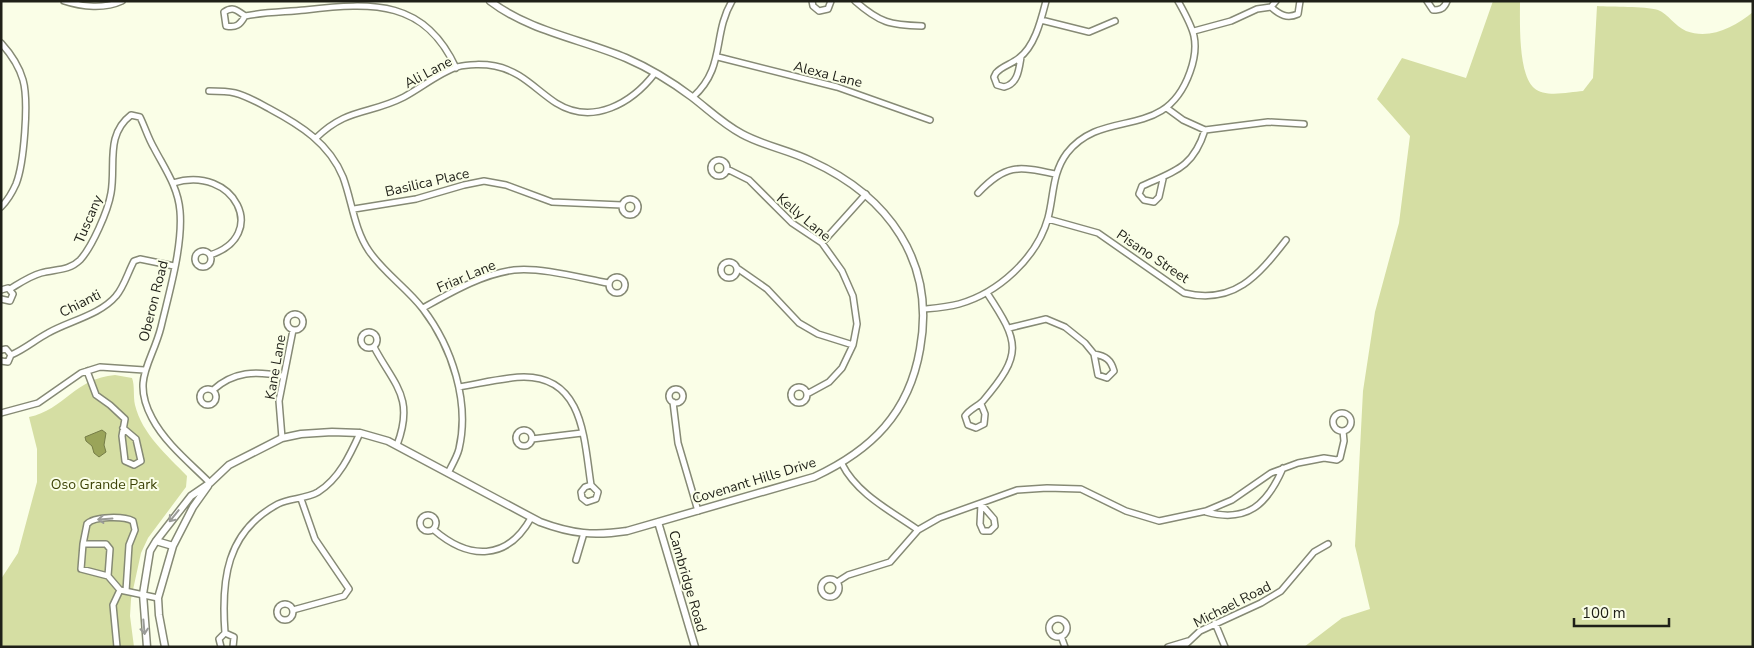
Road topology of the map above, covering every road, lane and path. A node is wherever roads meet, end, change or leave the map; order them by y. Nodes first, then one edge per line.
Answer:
1 (64, 1) edge
2 (122, 1) edge
3 (490, 1) edge
4 (732, 1) edge
5 (812, 1) edge
6 (831, 1) edge
7 (855, 1) edge
8 (1046, 1) edge
9 (1178, 1) edge
10 (1276, 1) edge
11 (1300, 1) edge
12 (1427, 1) edge
13 (1447, 1) edge
14 (70, 2) edge
15 (1271, 7) junction
16 (245, 16) dead end
17 (1041, 20) junction
18 (1115, 21) dead end
19 (922, 26) dead end
20 (1194, 31) junction
21 (1, 43) edge
22 (718, 57) junction
23 (1021, 57) junction
24 (456, 68) junction
25 (655, 73) junction
26 (209, 91) dead end
27 (693, 97) junction
28 (1168, 109) junction
29 (131, 115) joint
30 (930, 120) dead end
31 (1304, 124) dead end
32 (1205, 130) junction
33 (316, 138) junction
34 (727, 169) dead end
35 (1055, 174) junction
36 (1163, 179) junction
37 (173, 183) junction
38 (978, 193) dead end
39 (866, 194) junction
40 (622, 205) dead end
41 (1, 207) edge
42 (354, 209) junction
43 (1048, 219) junction
44 (1286, 240) dead end
45 (822, 243) junction
46 (210, 255) dead end
47 (174, 266) junction
48 (737, 268) dead end
49 (608, 283) dead end
50 (10, 289) junction
51 (1, 290) edge
52 (987, 293) junction
53 (1, 299) edge
54 (423, 308) junction
55 (925, 310) junction
56 (1009, 328) junction
57 (293, 330) dead end
58 (853, 345) junction
59 (374, 347) dead end
60 (1, 350) edge
61 (1094, 354) junction
62 (11, 355) junction
63 (1, 361) edge
64 (144, 370) junction
65 (87, 371) junction
66 (282, 376) junction
67 (459, 387) junction
68 (213, 390) dead end
69 (807, 394) dead end
70 (674, 402) dead end
71 (981, 404) junction
72 (1, 413) edge
73 (123, 428) junction
74 (1343, 431) dead end
75 (360, 433) junction
76 (582, 433) junction
77 (282, 438) junction
78 (532, 439) dead end
79 (397, 444) junction
80 (842, 464) junction
81 (1283, 468) junction
82 (448, 472) junction
83 (210, 483) junction
84 (591, 485) dead end
85 (301, 499) junction
86 (981, 504) junction
87 (698, 511) junction
88 (1206, 512) junction
89 (532, 518) junction
90 (658, 522) junction
91 (434, 530) dead end
92 (918, 530) junction
93 (584, 533) junction
94 (156, 541) junction
95 (83, 544) junction
96 (1328, 544) dead end
97 (173, 546) junction
98 (576, 560) dead end
99 (108, 576) junction
100 (837, 582) dead end
101 (120, 590) junction
102 (126, 591) junction
103 (143, 594) junction
104 (158, 598) junction
105 (293, 610) dead end
106 (1215, 623) junction
107 (225, 633) junction
108 (1061, 636) dead end
109 (1188, 641) junction
110 (116, 647) edge
111 (146, 647) edge
112 (165, 647) edge
113 (221, 647) edge
114 (233, 647) edge
115 (695, 647) edge
116 (1065, 647) edge
117 (1168, 647) edge
118 (1183, 647) edge
119 (1225, 647) edge

1 - 14 street
2 - 14 street
3 - 25 street, Covenant Hills Drive
4 - 22 street
5 - 6 street
7 - 19 street
8 - 17 street
9 - 20 street
10 - 15 street
11 - 15 street
12 - 13 street
15 - 20 street
16 - 24 street
17 - 18 street
17 - 23 street
20 - 28 street
21 - 41 street
22 - 27 street
22 - 30 street, Alexa Lane
23 - 23 street
24 - 25 street, Ali Lane
24 - 33 street, Ali Lane
25 - 27 street, Covenant Hills Drive
26 - 33 street
27 - 39 street, Covenant Hills Drive
28 - 32 street
28 - 35 street
29 - 37 street, Oberon Road
29 - 50 street, Tuscany
31 - 32 street
32 - 36 street
33 - 42 street
34 - 45 street, Kelly Lane
35 - 38 street
35 - 43 street
36 - 36 street
37 - 46 street
37 - 47 street, Oberon Road
39 - 45 street
39 - 55 street, Covenant Hills Drive
40 - 42 street, Basilica Place
42 - 54 street
43 - 44 street, Pisano Street
43 - 52 street
45 - 58 street, Kelly Lane
47 - 62 street, Chianti
47 - 64 street, Oberon Road
48 - 58 street
49 - 54 street, Friar Lane
50 - 51 street, Tuscany
50 - 53 street, Tuscany
52 - 55 street
52 - 56 street
54 - 67 street
55 - 80 street, Covenant Hills Drive
56 - 61 street
56 - 71 street
57 - 66 street, Kane Lane
58 - 69 street, Kelly Lane
59 - 79 street
60 - 62 street
61 - 61 street
62 - 63 street, Chianti
64 - 65 street
64 - 83 street, Oberon Road
65 - 72 street
65 - 73 street
66 - 68 street
66 - 77 street, Kane Lane
67 - 76 street
67 - 82 street
70 - 87 street
71 - 71 street
73 - 73 street
74 - 81 street
75 - 77 street, Covenant Hills Drive
75 - 79 street, Covenant Hills Drive
75 - 85 street
76 - 78 street
76 - 84 street
77 - 83 street, Covenant Hills Drive
79 - 82 street, Covenant Hills Drive
80 - 87 street, Covenant Hills Drive
80 - 92 street
81 - 88 street
81 - 88 street
82 - 89 street, Covenant Hills Drive
83 -> 94 street, Covenant Hills Drive
83 - 97 street, Covenant Hills Drive
85 - 105 street
85 - 107 street
86 - 86 street
86 - 88 street
86 - 92 street
87 - 90 street, Covenant Hills Drive
89 - 91 street
89 - 93 street, Covenant Hills Drive
90 - 93 street, Covenant Hills Drive
90 - 115 street, Cambridge Road
92 - 100 street
93 - 98 street
94 - 97 street
94 - 103 street, Covenant Hills Drive
95 - 99 street
95 - 99 street
102 -> 95 street
96 - 106 street, Michael Road
97 - 104 street, Covenant Hills Drive
99 - 101 street
101 - 102 street
101 - 110 street
102 - 103 street
103 - 104 street
103 -> 111 street, Covenant Hills Drive
104 - 112 street, Covenant Hills Drive
106 - 109 street, Michael Road
106 - 119 street
107 - 113 street
107 - 114 street
108 - 116 street
109 - 117 street, Michael Road
109 - 118 street, Michael Road

